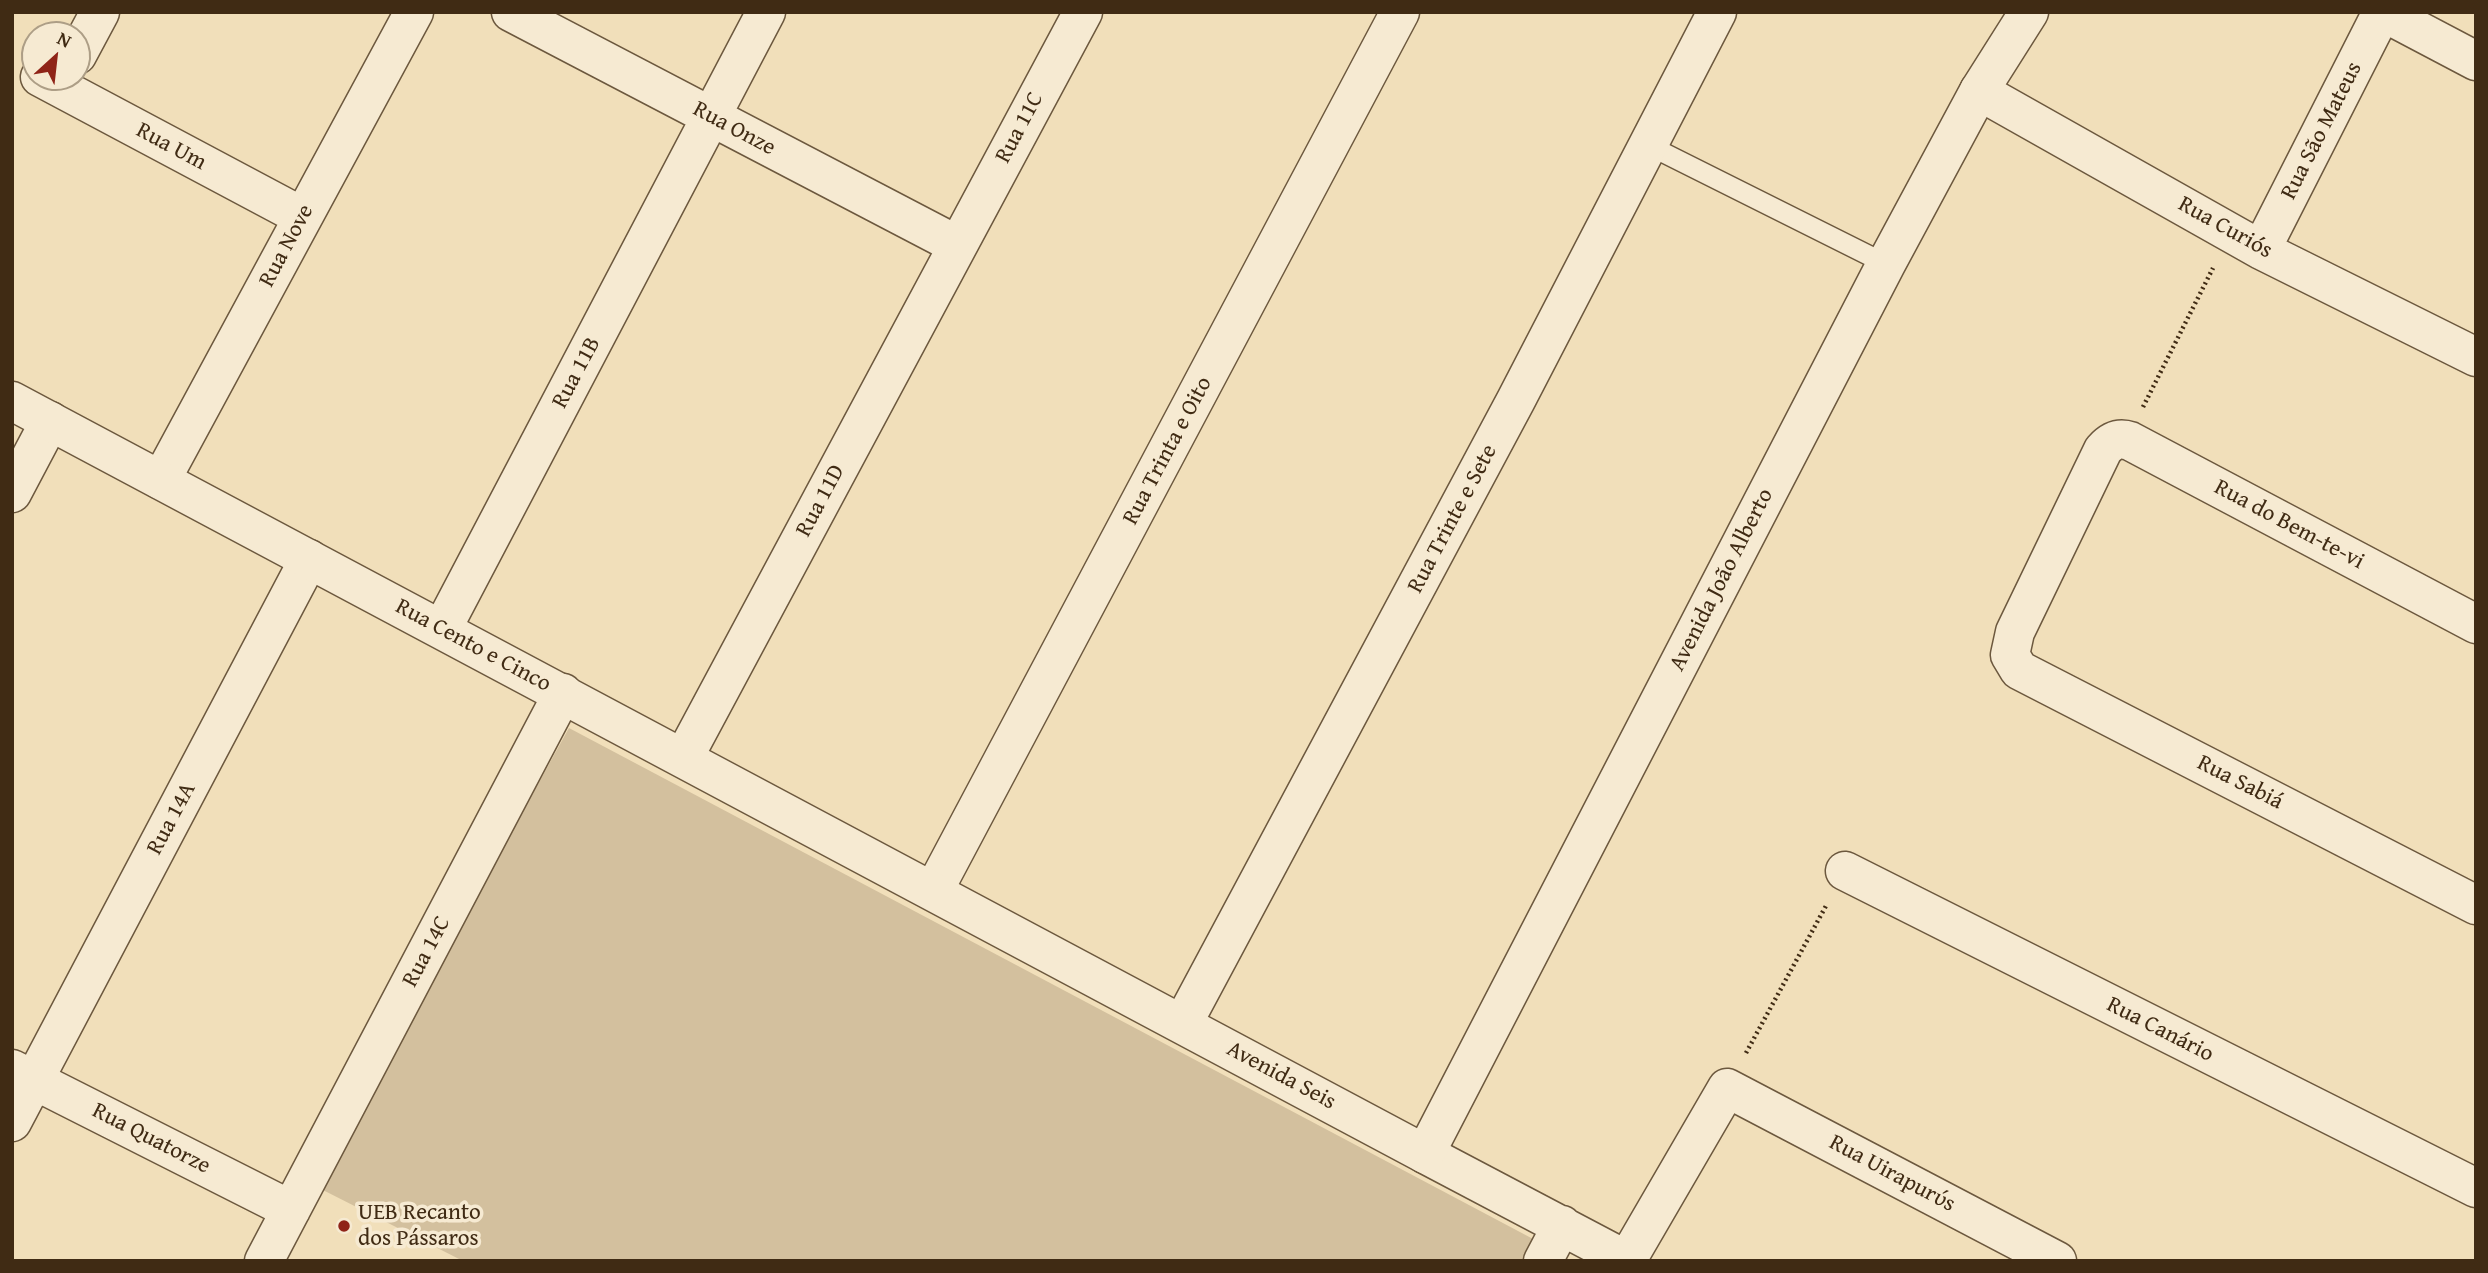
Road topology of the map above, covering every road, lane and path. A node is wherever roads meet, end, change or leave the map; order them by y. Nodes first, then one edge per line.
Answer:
1 (414, 12) edge
2 (511, 12) edge
3 (766, 12) edge
4 (1083, 12) edge
5 (1400, 12) edge
6 (2029, 12) edge
7 (2383, 12) edge
8 (1706, 16) edge
9 (2476, 61) edge
10 (84, 91) edge
11 (1979, 91) junction
12 (711, 117) junction
13 (1648, 145) junction
14 (303, 217) junction
15 (2246, 241) junction
16 (957, 245) junction
17 (1886, 264) junction
18 (2476, 357) edge
19 (12, 401) edge
20 (50, 421) junction
21 (2114, 445) junction
22 (161, 480) junction
23 (12, 493) edge
24 (309, 559) junction
25 (2476, 624) edge
26 (442, 629) junction
27 (563, 693) junction
28 (684, 757) junction
29 (1845, 871) joint
30 (934, 890) junction
31 (2476, 905) edge
32 (1183, 1023) junction
33 (23, 1074) edge
34 (1727, 1088) junction
35 (12, 1122) edge
36 (1425, 1154) junction
37 (2476, 1188) edge
38 (291, 1210) junction
39 (1562, 1225) junction
40 (1628, 1260) edge
41 (264, 1261) edge
42 (1543, 1261) edge
43 (2057, 1261) edge

1 - 14 street, Rua Nove
2 - 12 street, Rua Onze
3 - 12 street, Rua 11B
4 - 16 street, Rua 11C
5 - 30 street, Rua Trinta e Oito
6 - 11 street, Avenida João Alberto
7 - 9 street
7 - 15 street, Rua São Mateus
8 - 13 street, Rua Trinte e Sete
10 - 14 street, Rua Um
11 - 15 street, Rua Curiós
11 - 17 street, Avenida João Alberto
12 - 16 street, Rua Onze
12 - 26 street, Rua 11B
13 - 17 lane
13 - 32 street, Rua Trinte e Sete
14 - 22 street, Rua Nove
15 - 18 street, Rua Curiós
15 - 21 path
16 - 28 street, Rua 11D
17 - 36 street, Avenida João Alberto
19 - 20 street, Rua Cento e Cinco
20 - 22 street, Rua Cento e Cinco
20 - 23 street
21 - 25 street, Rua do Bem-te-vi
21 - 31 street, Rua Sabiá
22 - 24 street, Rua Cento e Cinco
24 - 26 street, Rua Cento e Cinco
24 - 33 street, Rua 14A
26 - 27 street, Rua Cento e Cinco
27 - 28 street, Rua Cento e Cinco
27 - 38 street, Rua 14C
28 - 30 street, Rua Cento e Cinco
29 - 34 path
29 - 37 street, Rua Canário
30 - 32 street, Avenida Seis
32 - 36 street, Avenida Seis
33 - 35 street, Rua 14A
33 - 38 street, Rua Quatorze
34 - 40 street
34 - 43 street, Rua Uirapurύs
36 - 39 street, Avenida Seis
38 - 41 street, Rua 14C
39 - 40 street, Avenida Seis
39 - 42 street

